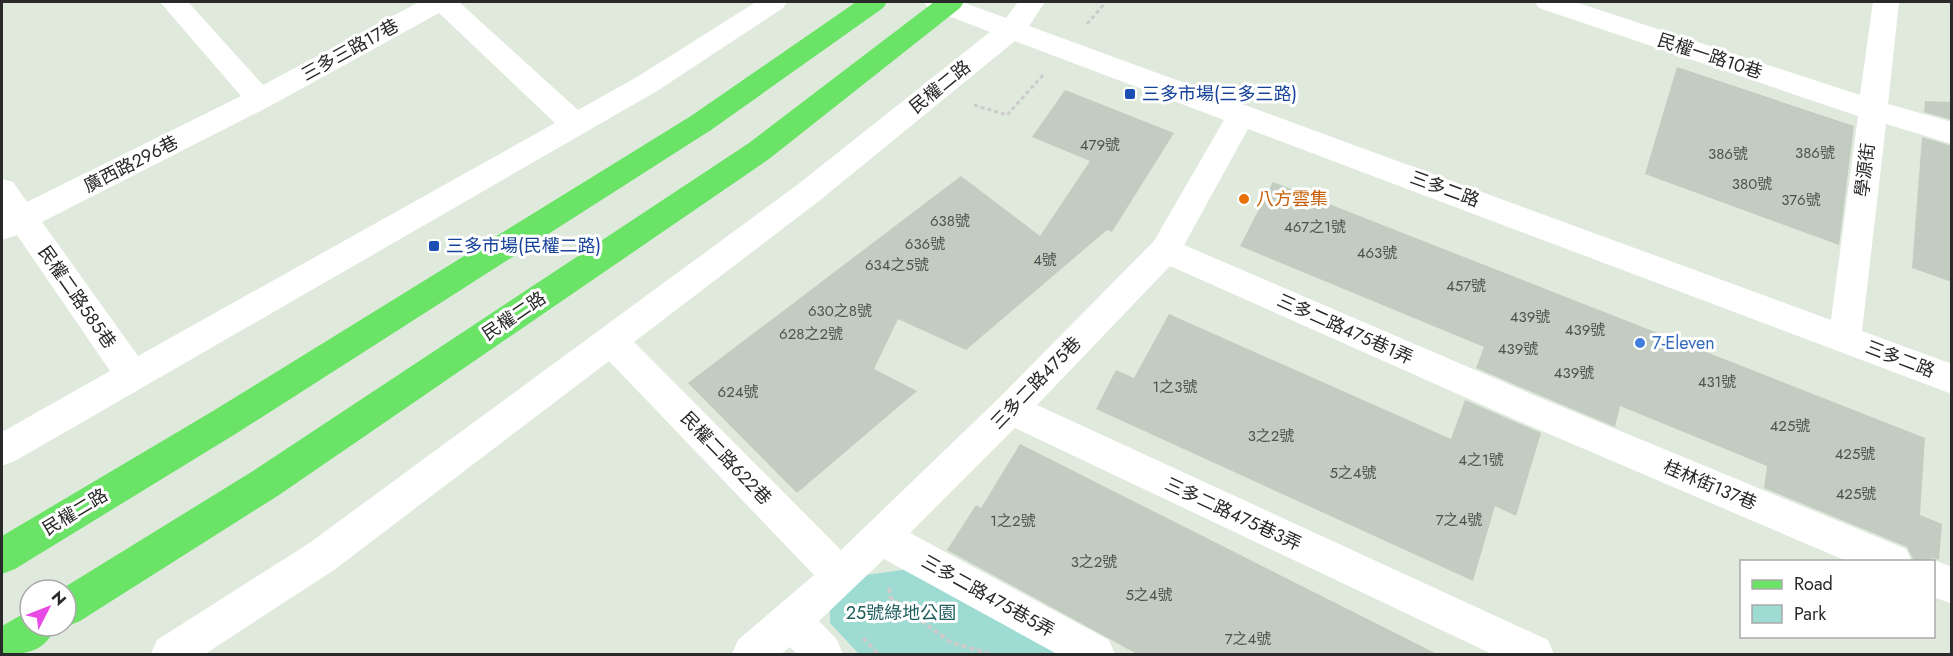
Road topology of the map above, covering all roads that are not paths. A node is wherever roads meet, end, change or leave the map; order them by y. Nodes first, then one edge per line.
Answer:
1 (173, 2) edge
2 (441, 2) edge
3 (774, 2) edge
4 (874, 2) edge
5 (1032, 2) edge
6 (1548, 2) edge
7 (1886, 2) edge
8 (945, 3) edge
9 (1012, 29) junction
10 (260, 99) junction
11 (1873, 110) junction
12 (1242, 114) junction
13 (576, 124) junction
14 (1952, 133) edge
15 (2, 190) edge
16 (11, 224) edge
17 (1165, 250) junction
18 (1845, 338) junction
19 (611, 341) junction
20 (133, 376) junction
21 (1952, 379) edge
22 (1526, 408) joint
23 (1011, 409) junction
24 (2, 450) edge
25 (880, 537) junction
26 (2, 556) edge
27 (1891, 560) edge
28 (842, 576) junction
29 (1935, 578) edge
30 (1952, 586) edge
31 (78, 600) edge
32 (792, 621) junction
33 (18, 638) edge
34 (2, 648) edge
35 (171, 654) edge
36 (752, 654) edge
37 (823, 654) edge
38 (1095, 654) edge
39 (1534, 654) edge

1 - 10 street
2 - 10 street, 三多三路17巷
2 - 13 street
3 - 13 street
4 - 26 main road, 民權二路
5 - 9 street, 民權二路
6 - 11 street, 民權一路10巷
7 - 11 street, 學源街
8 - 9 street, 三多二路
8 - 31 main road, 民權二路
9 - 12 street, 三多二路
9 - 19 street, 民權二路
10 - 16 street, 廣西路296巷
11 - 14 street, 民權一路10巷
11 - 18 street, 學源街
12 - 17 street, 三多二路475巷
12 - 18 street, 三多二路
13 - 20 street
15 - 16 street, 民權二路585巷
16 - 20 street, 民權二路585巷
17 - 22 street, 三多二路475巷1弄
17 - 23 street, 三多二路475巷
18 - 21 street, 三多二路
19 - 28 street, 民權二路622巷
19 - 35 street, 民權二路
20 - 24 street
22 - 27 street, 桂林街137巷
23 - 25 street, 三多二路475巷
23 - 39 street, 三多二路475巷3弄
25 - 28 street, 三多二路475巷
25 - 38 street, 三多二路475巷5弄
28 - 32 street, 三多二路475巷
29 - 30 street
32 - 36 street, 三多二路475巷
32 - 37 street
33 - 34 main road

